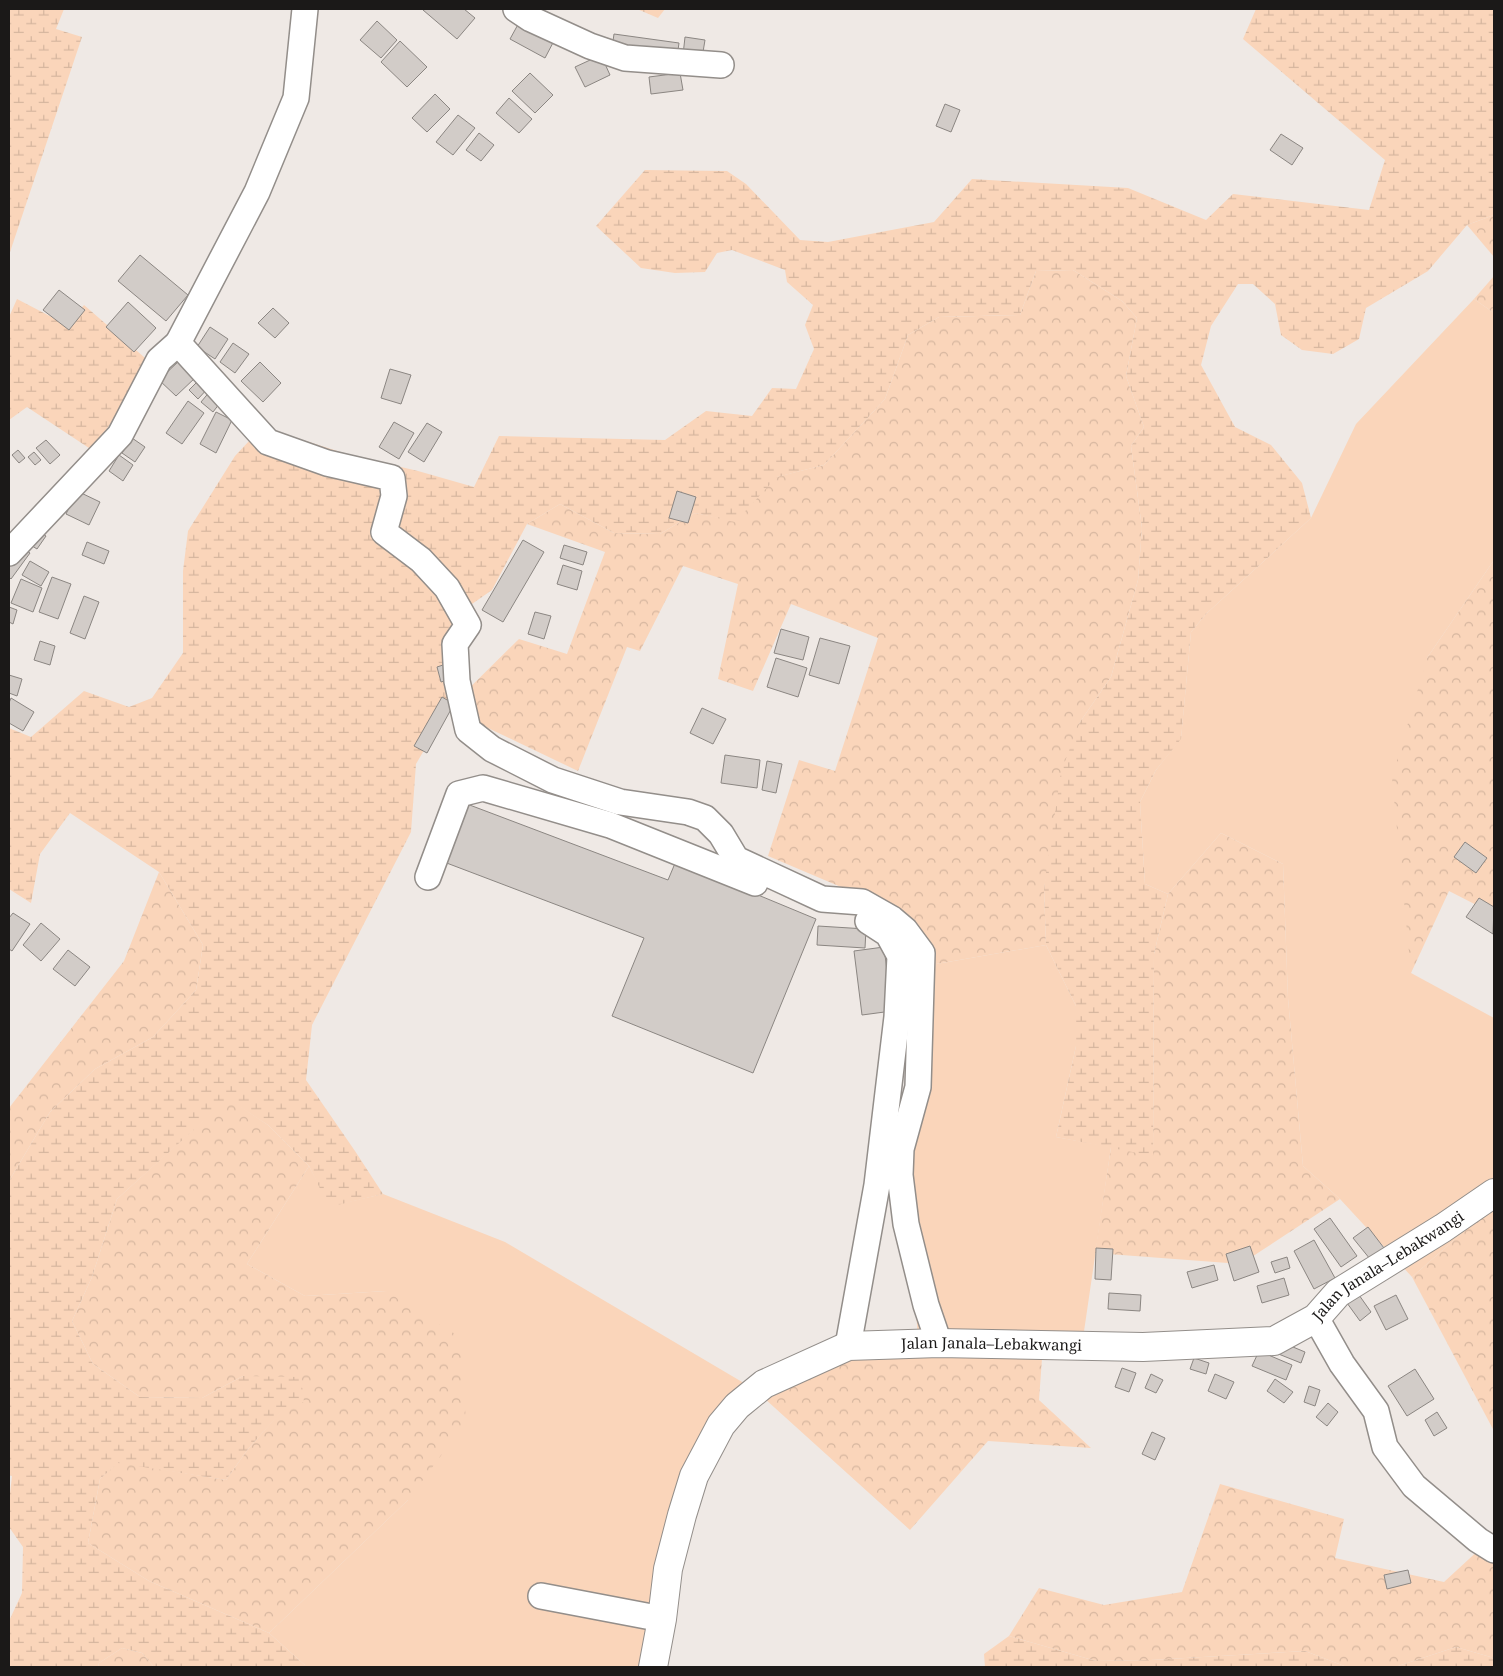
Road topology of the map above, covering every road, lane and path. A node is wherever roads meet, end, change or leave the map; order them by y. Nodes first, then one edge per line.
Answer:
1 (305, 9) edge
2 (516, 9) edge
3 (721, 65) dead end
4 (178, 343) junction
5 (9, 553) edge
6 (428, 876) dead end
7 (1494, 1193) edge
8 (1316, 1318) junction
9 (939, 1343) junction
10 (848, 1346) junction
11 (1494, 1550) edge
12 (541, 1596) dead end
13 (662, 1618) junction
14 (653, 1667) edge

1 - 4 street
2 - 3 street
4 - 5 street
4 - 9 street
6 - 10 street
7 - 8 main road, Jalan Janala–Lebakwangi
8 - 9 main road, Jalan Janala–Lebakwangi
8 - 11 street
9 - 10 main road, Jalan Janala–Lebakwangi
10 - 13 main road, Jalan Janala–Lebakwangi
12 - 13 street
13 - 14 main road, Jalan Janala–Lebakwangi

